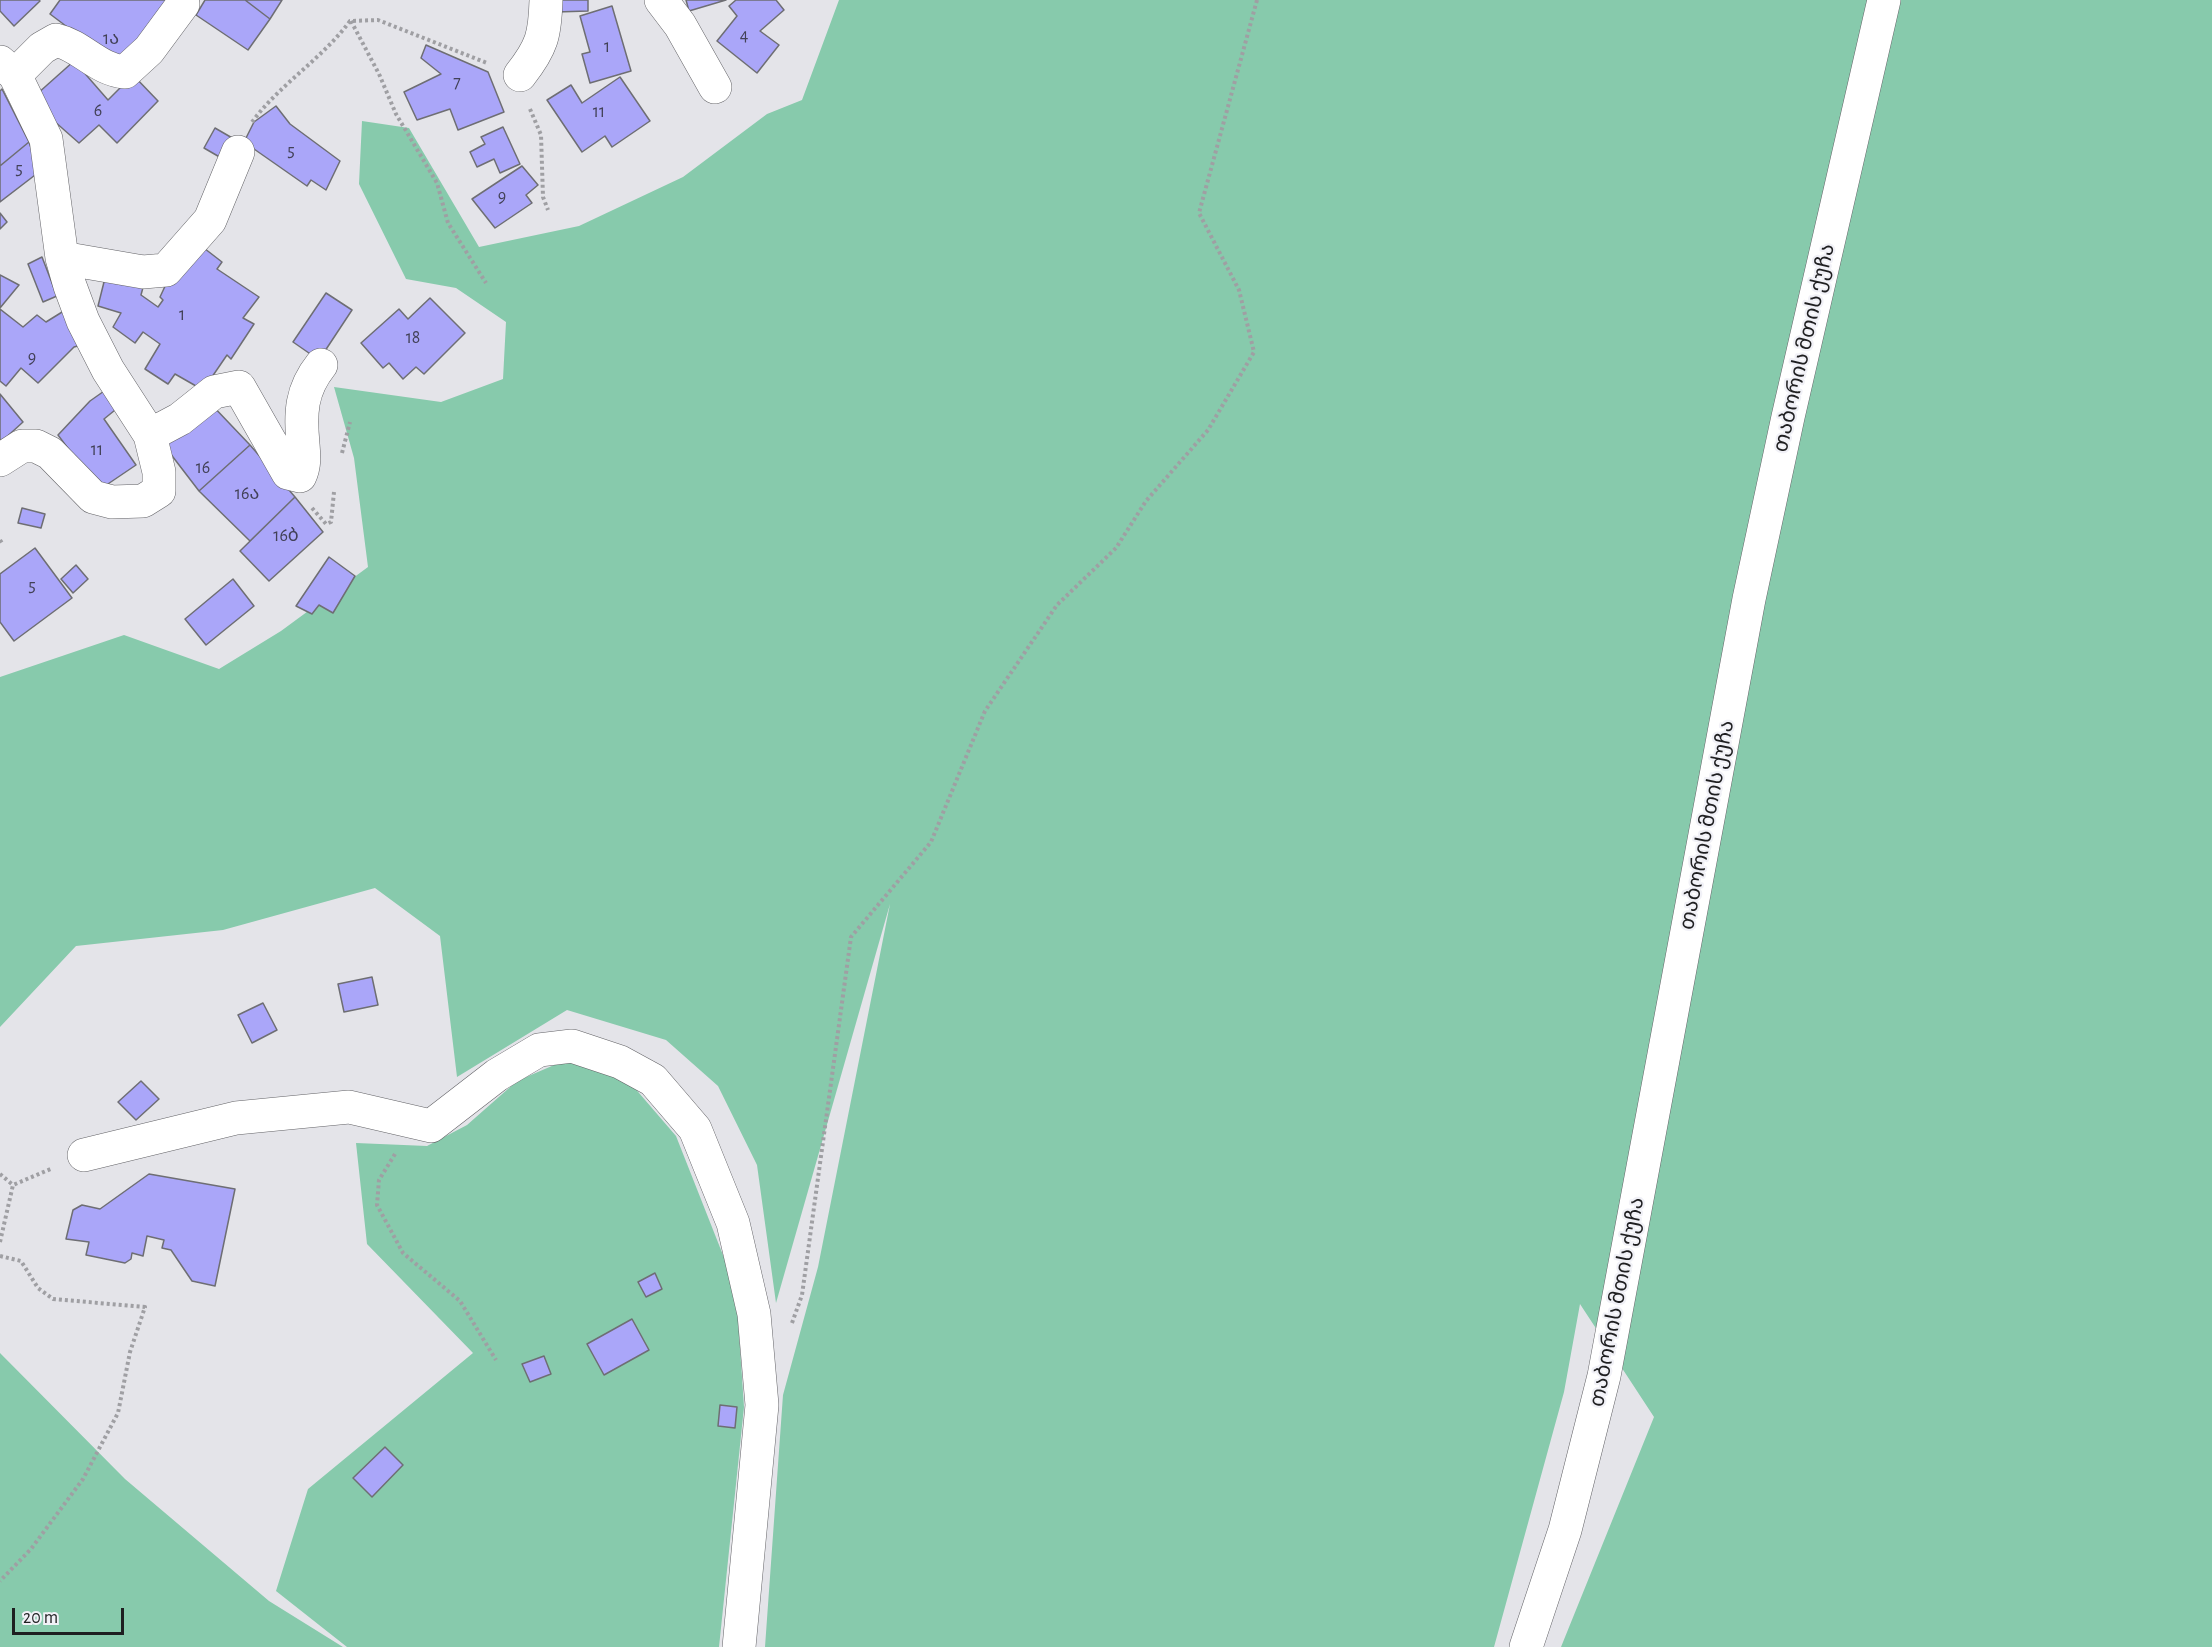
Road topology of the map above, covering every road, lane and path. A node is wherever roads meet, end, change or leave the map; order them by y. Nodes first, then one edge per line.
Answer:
1 (546, 0) edge
2 (661, 0) edge
3 (1257, 0) edge
4 (1884, 0) edge
5 (183, 4) dead end
6 (350, 21) junction
7 (449, 50) dead end
8 (7, 68) edge
9 (520, 75) joint
10 (715, 87) dead end
11 (238, 152) joint
12 (548, 210) dead end
13 (62, 258) junction
14 (486, 283) dead end
15 (321, 365) dead end
16 (150, 435) junction
17 (0, 460) edge
18 (430, 1126) junction
19 (84, 1155) joint
20 (0, 1174) edge
21 (13, 1185) junction
22 (0, 1242) edge
23 (0, 1256) edge
24 (790, 1328) dead end
25 (496, 1360) dead end
26 (0, 1581) edge
27 (739, 1647) edge
28 (1526, 1647) edge

1 - 9 main road
2 - 10 main road
3 - 24 path
4 - 28 main road, თაბორის მთის ქუჩა
5 - 8 main road
6 - 7 path
6 - 11 path
6 - 14 path
8 - 13 main road
9 - 12 path
11 - 13 main road
13 - 16 main road
15 - 16 main road
16 - 17 main road
18 - 19 main road
18 - 25 path
18 - 27 main road
19 - 21 path
20 - 21 path
21 - 22 path
23 - 26 path

